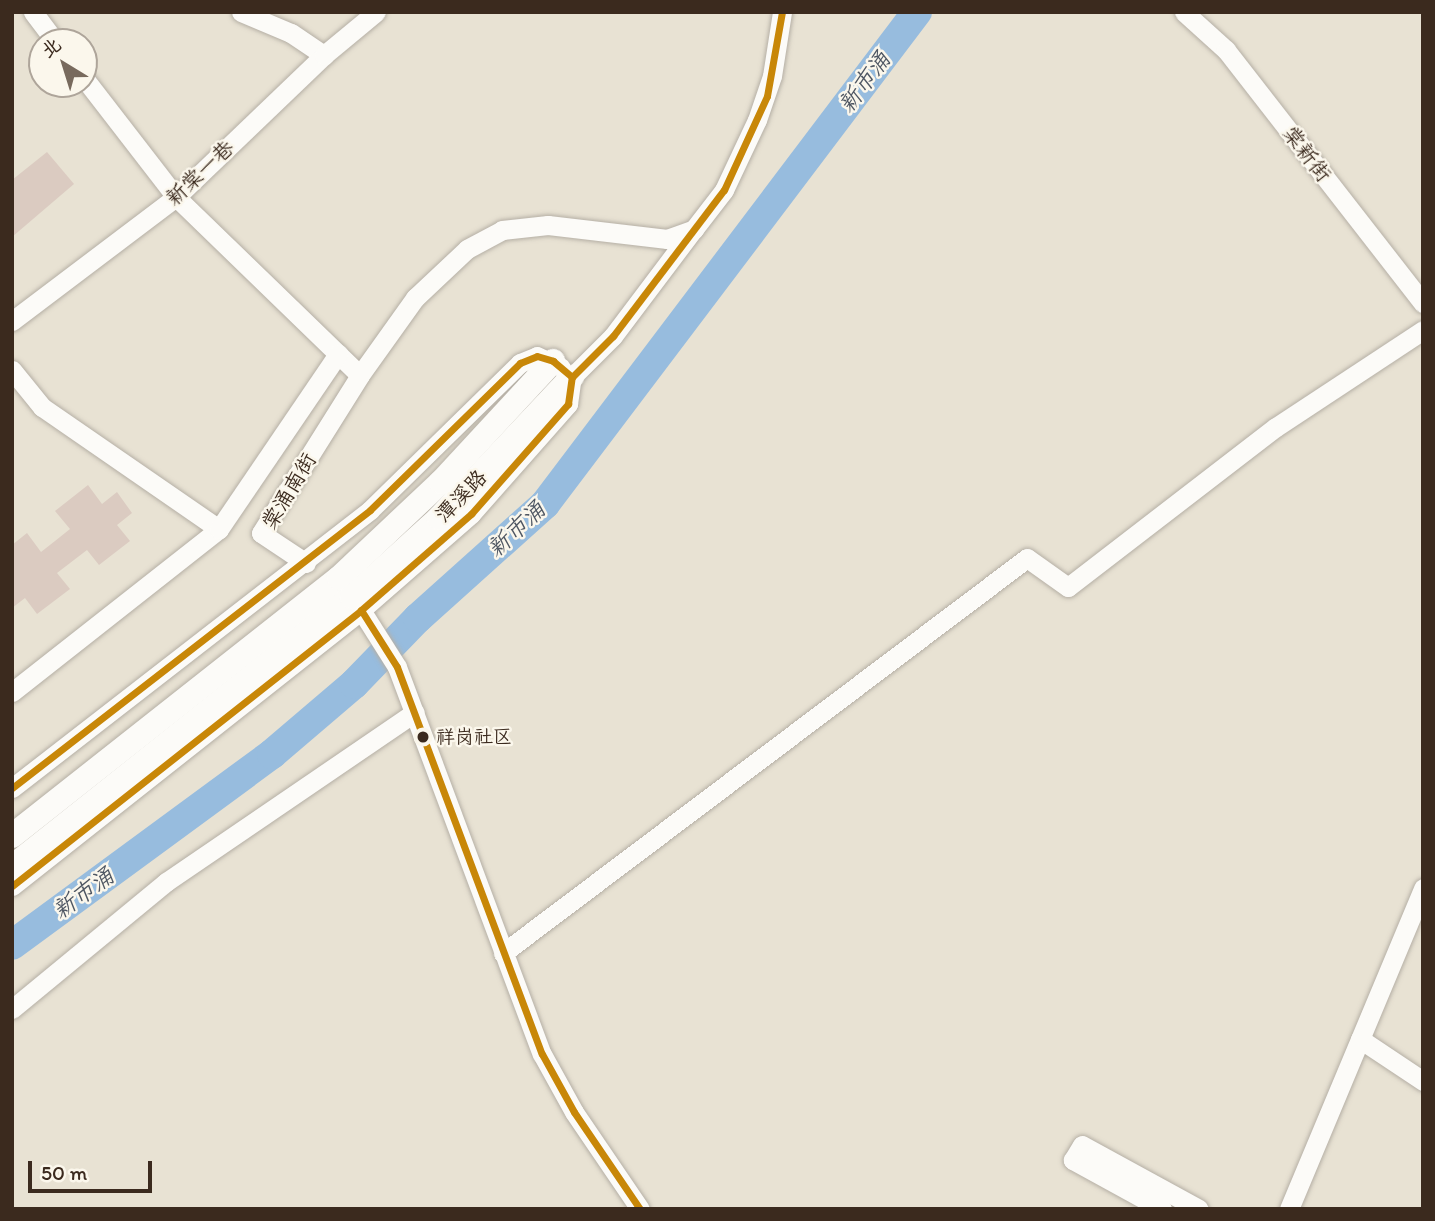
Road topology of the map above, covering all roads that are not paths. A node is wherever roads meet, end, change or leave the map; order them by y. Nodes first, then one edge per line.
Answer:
1 (33, 12) edge
2 (241, 12) edge
3 (376, 12) edge
4 (782, 12) edge
5 (1184, 12) edge
6 (45, 28) edge
7 (324, 55) junction
8 (98, 96) edge
9 (176, 197) junction
10 (694, 229) junction
11 (1423, 303) edge
12 (12, 321) edge
13 (1423, 330) edge
14 (338, 354) junction
15 (553, 361) junction
16 (12, 370) edge
17 (360, 374) junction
18 (572, 377) junction
19 (219, 529) junction
20 (306, 563) junction
21 (361, 610) junction
22 (12, 692) edge
23 (415, 712) junction
24 (12, 788) edge
25 (12, 836) edge
26 (12, 867) edge
27 (12, 886) edge
28 (1423, 888) edge
29 (503, 953) junction
30 (12, 1009) edge
31 (1360, 1039) junction
32 (1423, 1081) edge
33 (640, 1209) edge
34 (1162, 1209) edge
35 (1199, 1209) edge
36 (1289, 1209) edge

1 - 6 street
2 - 7 street
3 - 7 street, 新棠一巷
4 - 10 street
5 - 11 street, 棠新街
7 - 9 street, 新棠一巷
8 - 9 street
9 - 12 street, 新棠一巷
9 - 14 street
10 - 17 street, 棠涌南街
10 - 18 street
13 - 29 street
14 - 17 street
14 - 19 street
15 - 18 street
15 - 20 street
15 - 25 main road, 潭溪路
16 - 19 street
17 - 20 street, 棠涌南街
18 - 21 street
18 - 26 main road, 潭溪路
19 - 22 street
20 - 24 street
21 - 23 street
21 - 27 street
23 - 29 street
23 - 30 street
28 - 31 street
29 - 33 street
31 - 32 street
31 - 36 street
34 - 35 street

